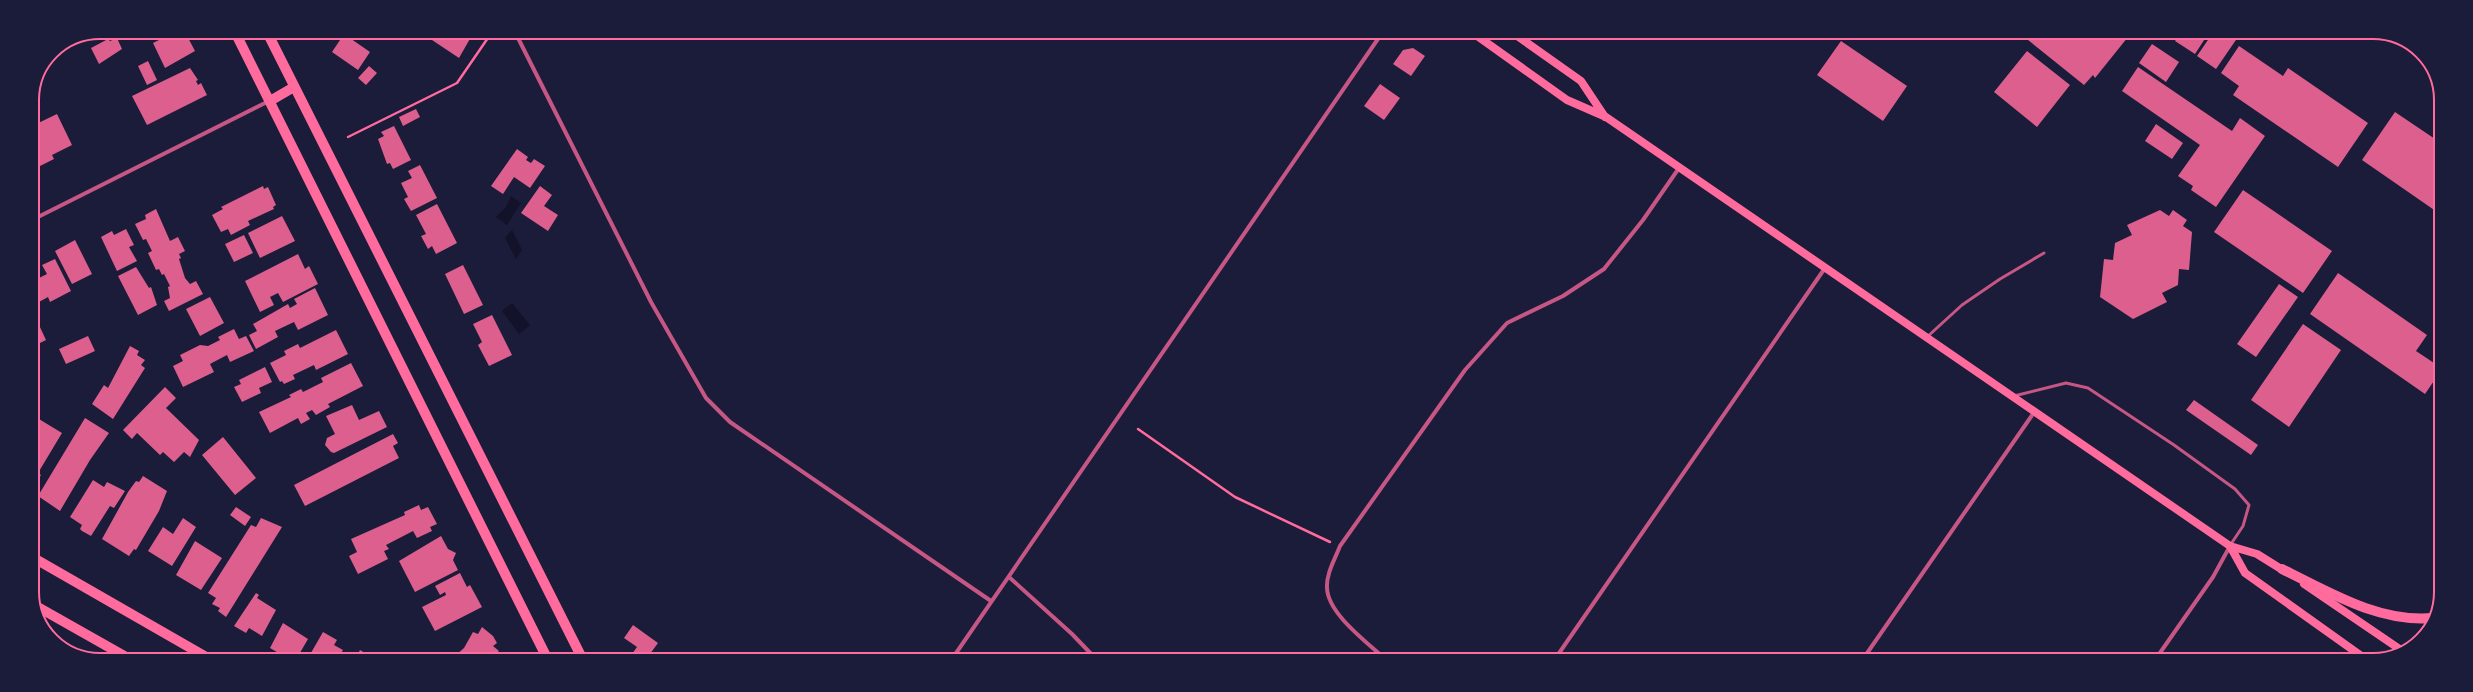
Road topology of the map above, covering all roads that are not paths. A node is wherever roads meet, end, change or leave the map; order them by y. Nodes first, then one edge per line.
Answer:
1 (239, 39) edge
2 (270, 39) edge
3 (519, 39) edge
4 (1378, 39) edge
5 (1481, 39) edge
6 (1522, 39) edge
7 (294, 87) junction
8 (270, 101) junction
9 (1606, 117) junction
10 (1679, 168) junction
11 (39, 216) edge
12 (2044, 253) dead end
13 (1826, 267) junction
14 (1927, 337) junction
15 (2012, 396) junction
16 (2035, 411) junction
17 (2230, 546) junction
18 (39, 561) edge
19 (2282, 569) junction
20 (1009, 576) junction
21 (991, 601) junction
22 (42, 609) edge
23 (2428, 618) edge
24 (2397, 648) edge
25 (119, 653) edge
26 (199, 653) edge
27 (545, 653) edge
28 (579, 653) edge
29 (956, 653) edge
30 (1090, 653) edge
31 (1378, 653) edge
32 (1559, 653) edge
33 (1868, 653) edge
34 (2160, 653) edge
35 (2356, 653) edge

1 - 8 main road
2 - 7 main road
3 - 21 street
4 - 20 street
5 - 9 main road
6 - 9 main road
7 - 8 main road
7 - 28 main road
8 - 11 street
8 - 27 main road
9 - 10 main road
10 - 13 main road
10 - 31 street
12 - 14 lane
13 - 14 main road
13 - 32 street
14 - 15 main road
15 - 16 main road
15 - 17 lane
16 - 17 main road
16 - 33 street
17 - 19 main road
17 - 34 street
17 - 35 main road
18 - 26 main road
19 - 23 main road
19 - 24 main road
20 - 21 street
20 - 30 street
21 - 29 street
22 - 25 main road

